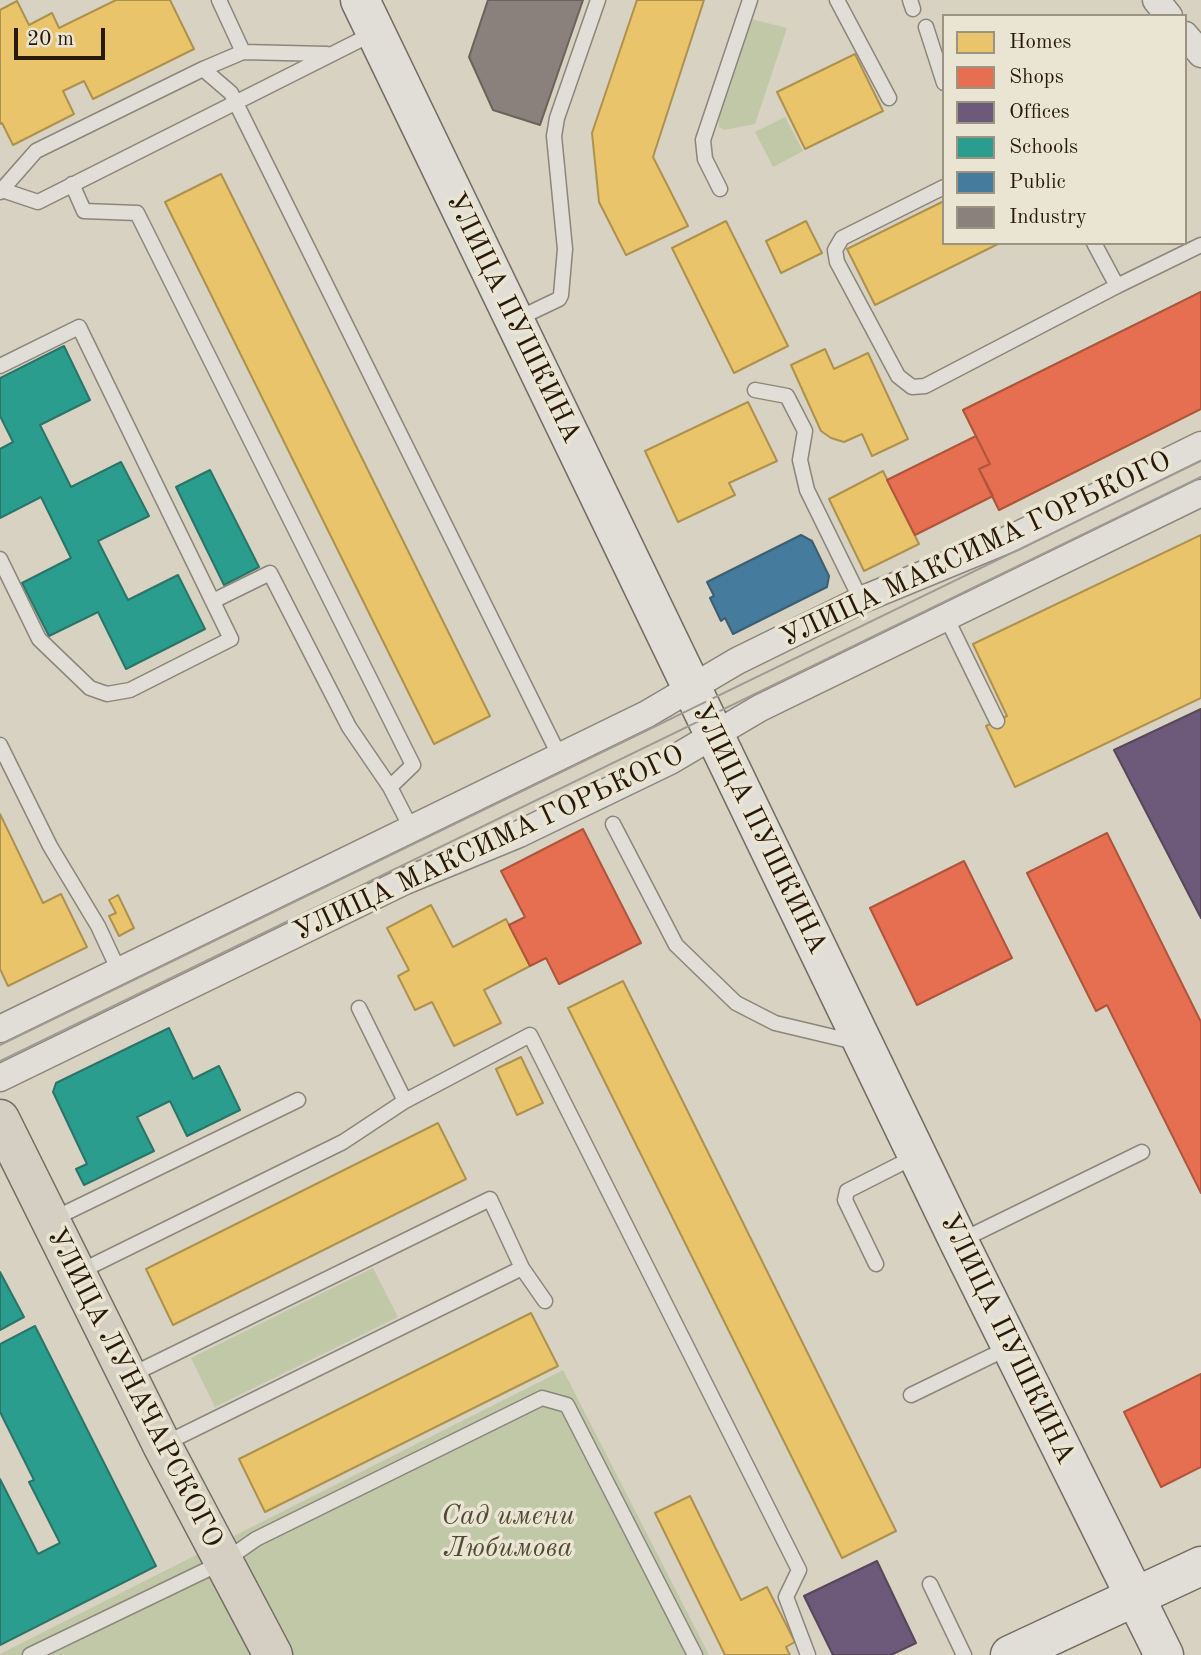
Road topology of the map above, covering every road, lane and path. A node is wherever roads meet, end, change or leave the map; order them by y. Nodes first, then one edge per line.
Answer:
1 (219, 0) edge
2 (598, 0) edge
3 (750, 0) edge
4 (837, 0) edge
5 (1156, 0) edge
6 (1167, 14) edge
7 (367, 16) edge
8 (926, 27) dead end
9 (1187, 37) edge
10 (243, 52) junction
11 (329, 54) junction
12 (1201, 54) edge
13 (203, 69) junction
14 (942, 77) edge
15 (889, 98) dead end
16 (236, 103) junction
17 (72, 184) junction
18 (942, 188) edge
19 (720, 189) dead end
20 (1, 191) edge
21 (1095, 245) edge
22 (1201, 245) edge
23 (1117, 286) junction
24 (515, 320) junction
25 (0, 366) edge
26 (755, 390) dead end
27 (1201, 445) edge
28 (1201, 493) edge
29 (0, 559) edge
30 (861, 600) junction
31 (213, 601) junction
32 (946, 617) junction
33 (691, 688) junction
34 (997, 721) dead end
35 (714, 736) junction
36 (0, 745) edge
37 (560, 757) junction
38 (390, 787) junction
39 (614, 824) dead end
40 (411, 828) junction
41 (119, 971) junction
42 (359, 1009) dead end
43 (0, 1029) edge
44 (864, 1044) junction
45 (0, 1078) edge
46 (298, 1100) dead end
47 (405, 1101) junction
48 (0, 1119) edge
49 (1142, 1152) dead end
50 (918, 1156) junction
51 (50, 1221) junction
52 (959, 1242) junction
53 (876, 1264) dead end
54 (522, 1268) junction
55 (75, 1274) junction
56 (545, 1301) dead end
57 (1011, 1347) junction
58 (128, 1377) junction
59 (911, 1395) dead end
60 (162, 1445) junction
61 (223, 1562) junction
62 (1201, 1566) edge
63 (930, 1584) dead end
64 (1134, 1597) junction
65 (30, 1655) edge
66 (273, 1655) edge
67 (695, 1655) edge
68 (808, 1655) edge
69 (964, 1655) edge
70 (1010, 1655) edge
71 (1164, 1655) edge

1 - 10 lane
2 - 24 lane
3 - 19 lane
4 - 15 lane
5 - 6 street
7 - 11 lane
7 - 24 main road, УЛИЦА ПУШКИНА
8 - 14 lane
9 - 12 street
10 - 11 lane
10 - 13 lane
11 - 16 lane
13 - 16 lane
13 - 20 lane
16 - 17 lane
16 - 37 lane
17 - 20 lane
17 - 38 lane
18 - 23 lane
21 - 23 lane
22 - 23 lane
24 - 33 main road, УЛИЦА ПУШКИНА
25 - 31 lane
26 - 30 lane
27 - 30 street, УЛИЦА МАКСИМА ГОРЬКОГО
28 - 32 street, УЛИЦА МАКСИМА ГОРЬКОГО
29 - 31 lane
30 - 33 street, УЛИЦА МАКСИМА ГОРЬКОГО
31 - 38 lane
32 - 34 lane
32 - 35 street, УЛИЦА МАКСИМА ГОРЬКОГО
33 - 35 main road, УЛИЦА ПУШКИНА
33 - 37 street, УЛИЦА МАКСИМА ГОРЬКОГО
35 - 44 main road, УЛИЦА ПУШКИНА
35 - 45 street, УЛИЦА МАКСИМА ГОРЬКОГО
36 - 41 lane
37 - 40 street, УЛИЦА МАКСИМА ГОРЬКОГО
38 - 40 lane
39 - 44 lane
40 - 41 street, УЛИЦА МАКСИМА ГОРЬКОГО
41 - 43 street, УЛИЦА МАКСИМА ГОРЬКОГО
42 - 47 lane
44 - 50 main road, УЛИЦА ПУШКИНА
46 - 51 lane
47 - 55 lane
47 - 68 lane
48 - 51 main road, УЛИЦА ЛУНАЧАРСКОГО
49 - 52 lane
50 - 52 main road, УЛИЦА ПУШКИНА
50 - 53 lane
51 - 55 main road, УЛИЦА ЛУНАЧАРСКОГО
52 - 57 main road, УЛИЦА ПУШКИНА
54 - 56 lane
54 - 58 lane
54 - 60 lane
55 - 58 main road, УЛИЦА ЛУНАЧАРСКОГО
57 - 59 lane
57 - 64 main road, УЛИЦА ПУШКИНА
58 - 60 main road, УЛИЦА ЛУНАЧАРСКОГО
60 - 61 main road, УЛИЦА ЛУНАЧАРСКОГО
61 - 65 lane
61 - 66 main road, УЛИЦА ЛУНАЧАРСКОГО
61 - 67 lane
62 - 64 main road
63 - 69 lane
64 - 70 main road
64 - 71 main road, УЛИЦА ПУШКИНА

